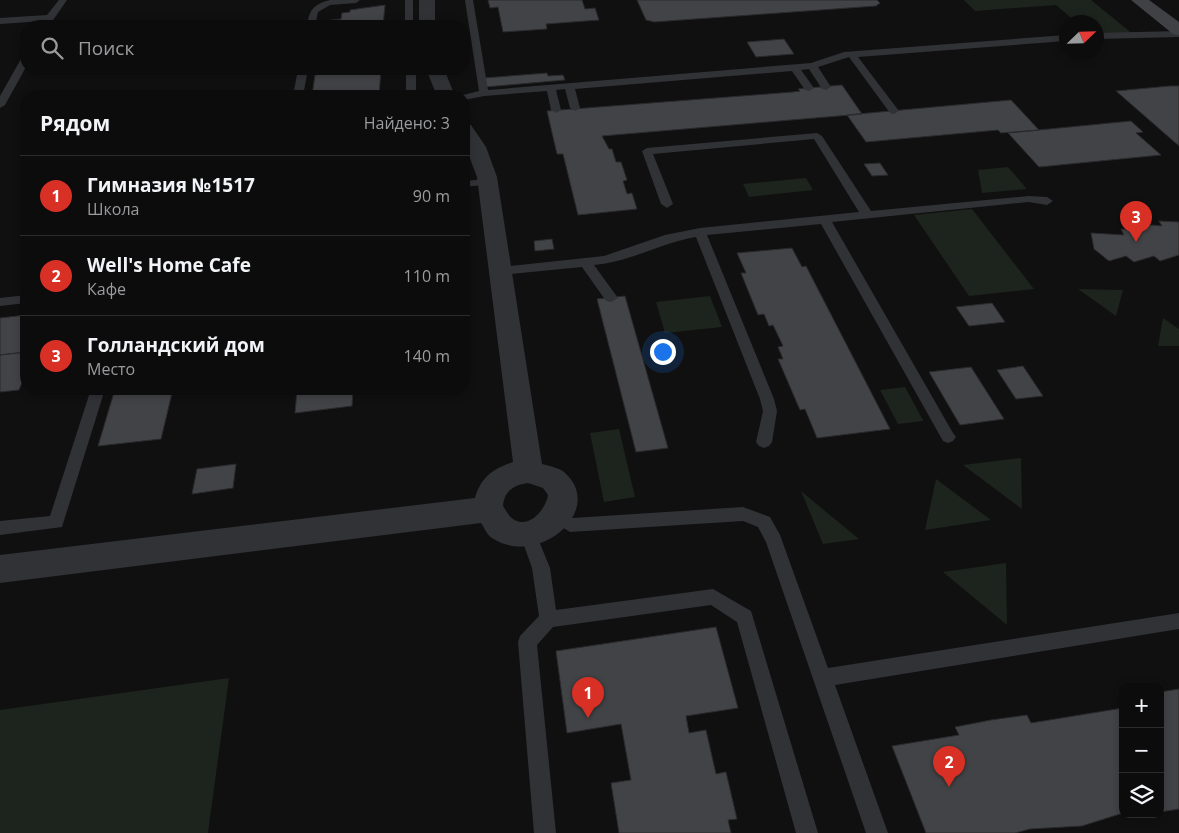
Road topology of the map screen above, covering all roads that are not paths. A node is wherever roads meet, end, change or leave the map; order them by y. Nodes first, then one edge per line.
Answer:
1 (63, 0) edge
2 (356, 0) edge
3 (409, 0) edge
4 (426, 0) edge
5 (470, 0) edge
6 (1139, 0) edge
7 (48, 20) edge
8 (312, 20) edge
9 (409, 20) edge
10 (427, 20) edge
11 (0, 21) edge
12 (20, 21) edge
13 (1179, 30) edge
14 (1179, 34) edge
15 (1104, 36) edge
16 (1059, 39) edge
17 (852, 55) junction
18 (812, 66) junction
19 (796, 68) junction
20 (20, 70) edge
21 (302, 75) edge
22 (411, 75) edge
23 (437, 75) edge
24 (569, 86) junction
25 (826, 87) dead end
26 (551, 88) junction
27 (809, 88) dead end
28 (299, 90) edge
29 (411, 90) edge
30 (444, 90) edge
31 (484, 93) junction
32 (470, 96) edge
33 (0, 105) edge
34 (575, 108) dead end
35 (556, 110) dead end
36 (894, 111) dead end
37 (470, 140) edge
38 (488, 182) junction
39 (470, 184) edge
40 (1047, 201) dead end
41 (667, 204) dead end
42 (867, 215) junction
43 (824, 219) junction
44 (700, 232) junction
45 (585, 262) junction
46 (501, 271) junction
47 (611, 298) dead end
48 (20, 300) edge
49 (0, 302) edge
50 (96, 395) edge
51 (948, 437) dead end
52 (764, 442) dead end
53 (528, 471) junction
54 (488, 509) junction
55 (558, 516) junction
56 (0, 528) edge
57 (528, 534) junction
58 (0, 569) edge
59 (548, 619) junction
60 (1179, 621) edge
61 (823, 678) junction
62 (545, 833) edge
63 (806, 833) edge
64 (877, 833) edge

1 - 7 lane
2 - 8 lane
3 - 9 lane
4 - 10 street
5 - 31 lane
6 - 13 main road
11 - 12 lane
14 - 15 lane
16 - 17 lane
17 - 18 lane
17 - 36 lane
18 - 19 lane
18 - 25 lane
19 - 24 lane
19 - 27 lane
20 - 33 lane
21 - 28 lane
22 - 29 lane
23 - 30 street
24 - 26 lane
24 - 34 lane
26 - 31 lane
26 - 35 lane
31 - 32 lane
37 - 38 street
38 - 39 lane
38 - 46 street
40 - 42 lane
41 - 42 lane
42 - 43 lane
43 - 44 lane
43 - 51 lane
44 - 45 lane
44 - 52 lane
45 - 46 lane
45 - 47 lane
46 - 53 street
48 - 49 lane
50 - 56 lane
53 - 54 street
53 - 55 street
54 - 57 street
54 - 58 street
55 - 57 street
55 - 61 lane
57 - 59 lane
59 - 62 lane
59 - 63 lane
60 - 61 lane
61 - 64 lane

